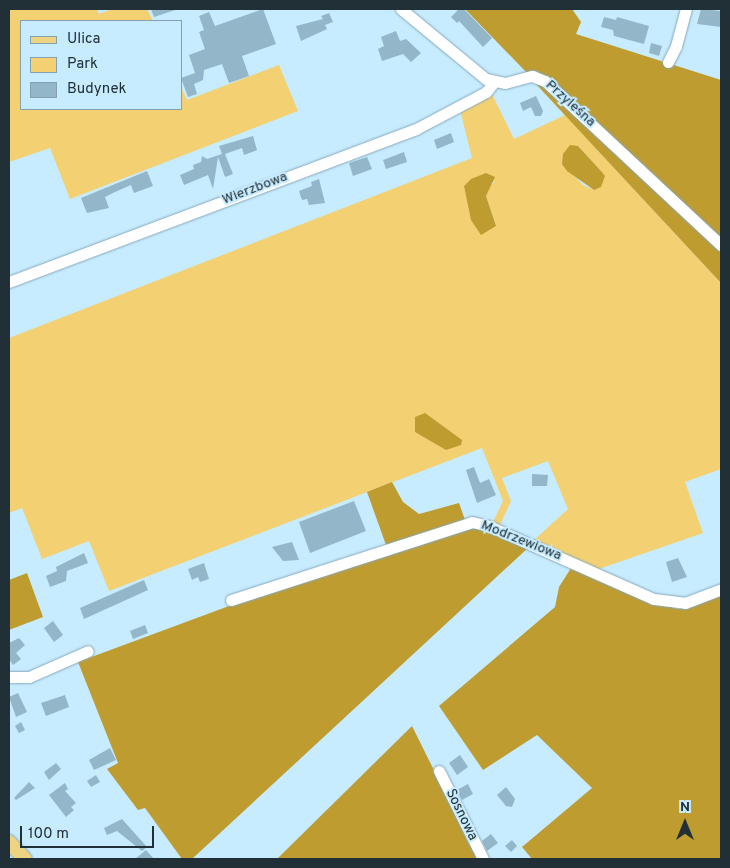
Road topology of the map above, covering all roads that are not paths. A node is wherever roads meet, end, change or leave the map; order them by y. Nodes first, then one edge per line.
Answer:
1 (401, 9) edge
2 (686, 9) edge
3 (668, 62) dead end
4 (494, 82) junction
5 (721, 245) edge
6 (9, 282) edge
7 (721, 589) edge
8 (231, 600) dead end
9 (88, 651) dead end
10 (9, 677) edge
11 (439, 770) dead end
12 (9, 842) edge
13 (25, 859) edge
14 (483, 859) edge

1 - 4 street
2 - 3 street
4 - 5 street, Przyleśna
4 - 6 street, Wierzbowa
7 - 8 street, Modrzewiowa
9 - 10 street
11 - 14 street, Sosnowa
12 - 13 main road

